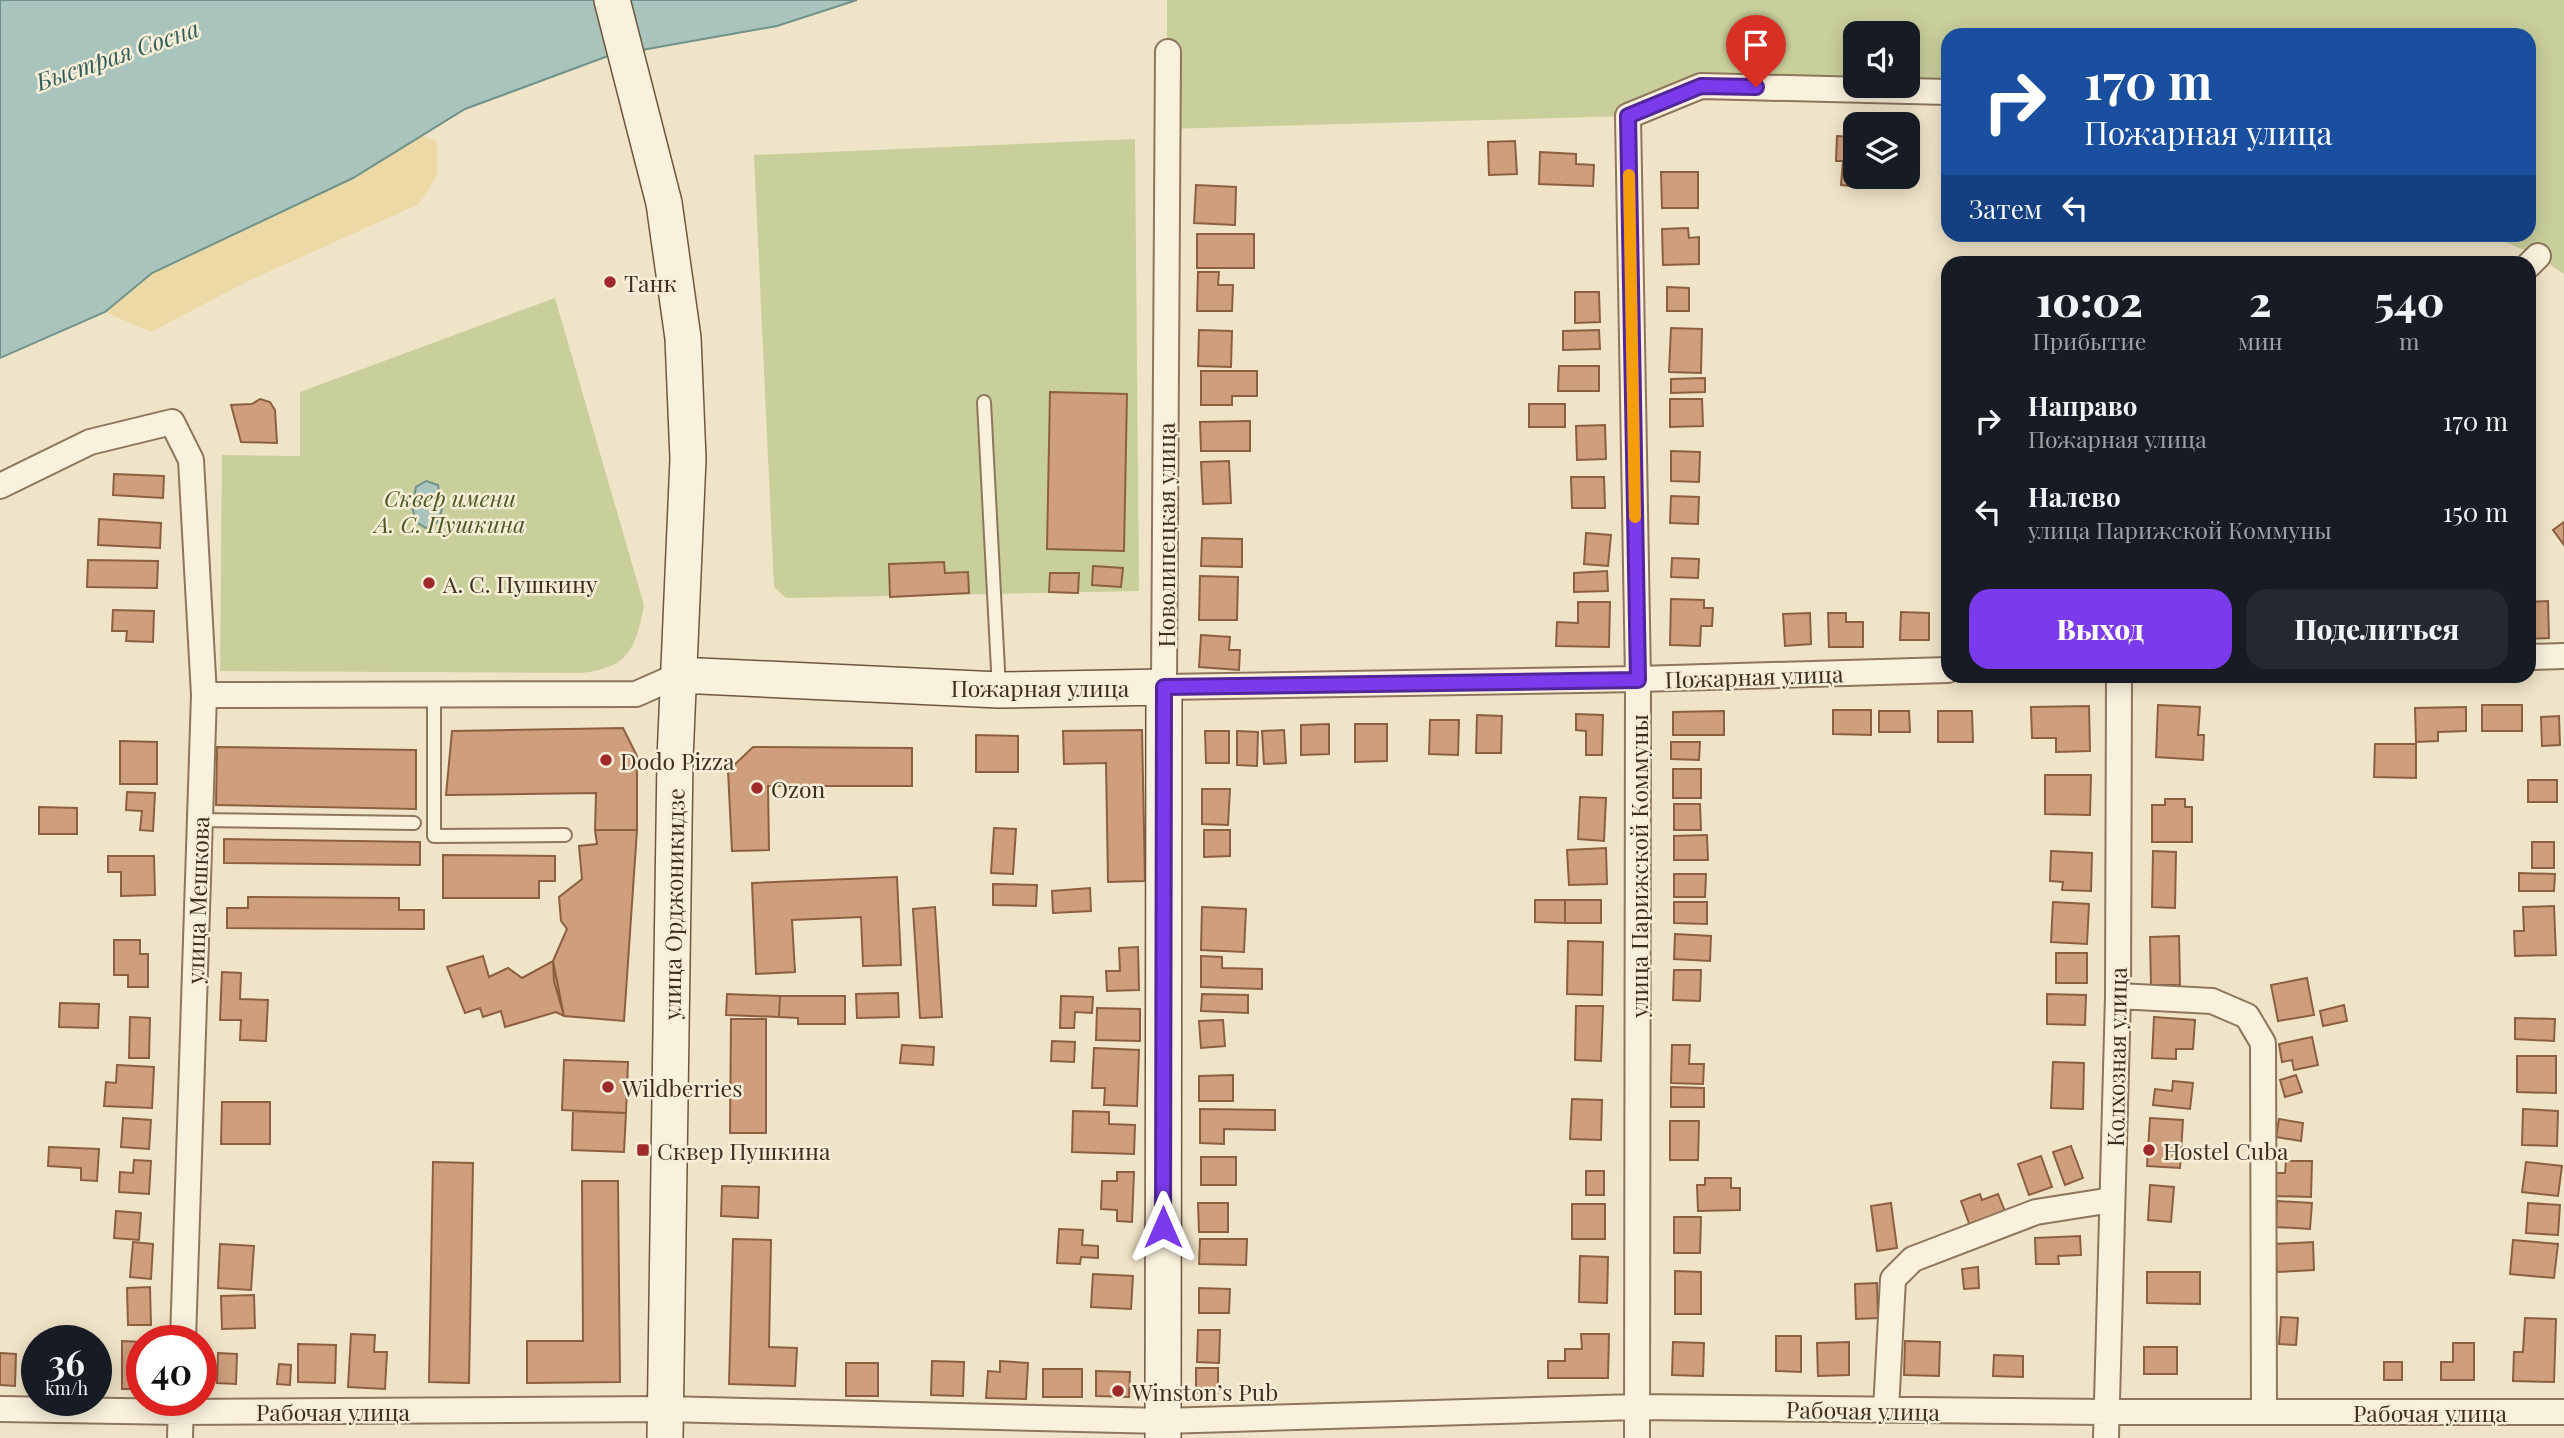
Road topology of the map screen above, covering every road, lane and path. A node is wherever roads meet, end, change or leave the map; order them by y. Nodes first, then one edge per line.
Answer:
1 (612, 0) edge
2 (1168, 52) dead end
3 (1941, 92) edge
4 (984, 402) dead end
5 (0, 486) edge
6 (2564, 656) edge
7 (2536, 657) edge
8 (1941, 670) edge
9 (679, 675) junction
10 (1638, 680) junction
11 (2119, 683) edge
12 (1164, 687) junction
13 (999, 690) junction
14 (434, 693) junction
15 (204, 695) junction
16 (200, 820) junction
17 (414, 823) dead end
18 (565, 835) dead end
19 (2118, 996) junction
20 (2112, 1200) junction
21 (183, 1325) edge
22 (126, 1407) edge
23 (217, 1407) edge
24 (1637, 1407) junction
25 (0, 1409) edge
26 (1886, 1410) junction
27 (2106, 1412) junction
28 (2264, 1412) junction
29 (2564, 1412) edge
30 (180, 1416) edge
31 (665, 1423) edge
32 (1163, 1429) edge
33 (180, 1438) edge
34 (1637, 1438) edge
35 (2106, 1438) edge

1 - 9 main road, улица Орджоникидзе
2 - 12 street, Новолипецкая улица
3 - 10 street, улица Парижской Коммуны
4 - 13 lane
5 - 15 street, улица Мешкова
6 - 7 street
8 - 10 street, Пожарная улица
9 - 13 main road, Пожарная улица
9 - 14 street
9 - 31 main road, улица Орджоникидзе
10 - 12 street, Пожарная улица
10 - 24 street, улица Парижской Коммуны
11 - 19 street, Колхозная улица
12 - 13 main road, Пожарная улица
12 - 32 main road, Новолипецкая улица
14 - 15 street
14 - 18 lane
15 - 16 street, улица Мешкова
16 - 17 lane
16 - 21 street, улица Мешкова
19 - 20 street, Колхозная улица
19 - 28 street
20 - 26 street
20 - 27 street, Колхозная улица
22 - 25 street, Рабочая улица
23 - 31 street, Рабочая улица
24 - 26 street, Рабочая улица
24 - 32 street, Рабочая улица
24 - 34 street, улица Парижской Коммуны
26 - 27 street, Рабочая улица
27 - 28 street, Рабочая улица
27 - 35 street, Колхозная улица
28 - 29 street, Рабочая улица
30 - 33 street
31 - 32 street, Рабочая улица

